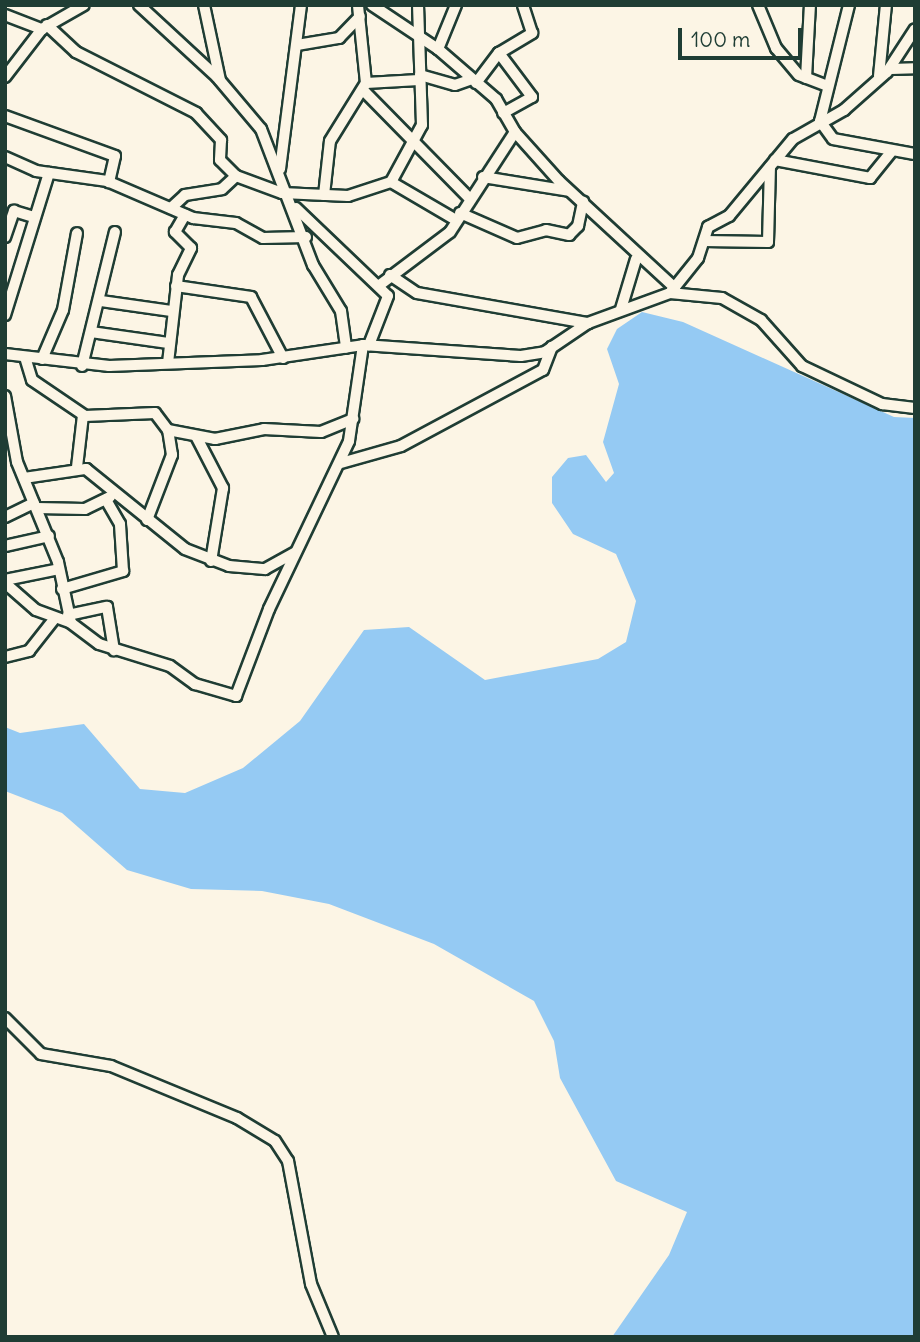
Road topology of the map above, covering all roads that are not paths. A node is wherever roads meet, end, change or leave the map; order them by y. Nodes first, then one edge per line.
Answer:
1 (84, 5) edge
2 (139, 5) edge
3 (204, 5) edge
4 (301, 5) edge
5 (418, 5) edge
6 (456, 5) edge
7 (523, 5) edge
8 (758, 5) edge
9 (810, 5) edge
10 (849, 5) edge
11 (886, 5) edge
12 (376, 6) edge
13 (359, 11) edge
14 (5, 15) edge
15 (45, 27) junction
16 (915, 29) edge
17 (417, 34) junction
18 (297, 45) junction
19 (438, 49) junction
20 (499, 53) junction
21 (915, 68) edge
22 (891, 69) junction
23 (5, 76) edge
24 (879, 76) junction
25 (419, 77) junction
26 (806, 78) junction
27 (220, 80) junction
28 (474, 81) junction
29 (365, 86) junction
30 (828, 86) junction
31 (503, 113) junction
32 (5, 116) edge
33 (820, 121) junction
34 (515, 132) junction
35 (416, 142) junction
36 (891, 152) junction
37 (915, 154) edge
38 (5, 158) edge
39 (773, 163) junction
40 (280, 169) junction
41 (49, 173) junction
42 (236, 176) junction
43 (483, 177) junction
44 (109, 182) junction
45 (391, 182) junction
46 (569, 191) junction
47 (286, 194) junction
48 (324, 195) junction
49 (468, 197) junction
50 (583, 202) junction
51 (294, 207) junction
52 (171, 208) junction
53 (186, 215) junction
54 (458, 216) junction
55 (34, 217) junction
56 (115, 232) dead end
57 (77, 233) dead end
58 (5, 237) edge
59 (306, 237) junction
60 (704, 241) junction
61 (636, 259) junction
62 (390, 275) junction
63 (381, 284) junction
64 (176, 286) junction
65 (673, 290) junction
66 (101, 301) junction
67 (621, 309) junction
68 (171, 311) junction
69 (5, 315) edge
70 (588, 323) junction
71 (91, 332) junction
72 (168, 343) junction
73 (366, 345) junction
74 (552, 347) junction
75 (346, 348) junction
76 (5, 354) edge
77 (25, 357) junction
78 (283, 358) junction
79 (42, 359) junction
80 (168, 363) junction
81 (82, 366) junction
82 (6, 400) edge
83 (915, 408) edge
84 (83, 415) junction
85 (354, 419) junction
86 (168, 430) junction
87 (196, 436) junction
88 (341, 463) junction
89 (77, 467) junction
90 (24, 478) junction
91 (111, 496) junction
92 (36, 506) junction
93 (5, 517) edge
94 (147, 520) junction
95 (49, 536) junction
96 (5, 547) edge
97 (294, 552) junction
98 (211, 561) junction
99 (59, 569) junction
100 (5, 582) edge
101 (62, 589) junction
102 (55, 618) junction
103 (70, 619) junction
104 (114, 650) junction
105 (5, 657) edge
106 (5, 1018) edge
107 (333, 1337) edge

1 - 15 street
2 - 27 street
3 - 27 street
4 - 18 street
5 - 17 street
6 - 19 street
7 - 20 street
8 - 26 street
9 - 26 street
10 - 30 street
11 - 24 street
12 - 17 street
13 - 18 street
13 - 29 street
14 - 15 street
15 - 23 street
15 - 42 street
16 - 22 street
17 - 19 street
17 - 25 street
18 - 40 street
19 - 28 street
20 - 28 street
20 - 31 street
21 - 22 street
22 - 24 street
24 - 33 street
25 - 28 street
25 - 29 street
25 - 35 street
26 - 30 street
27 - 40 street
28 - 31 street
29 - 35 street
29 - 48 street
30 - 33 street
31 - 34 street
32 - 44 street
33 - 36 street
33 - 39 street
34 - 43 street
34 - 46 street
35 - 45 street
35 - 49 street
36 - 37 street
36 - 39 street
38 - 41 street
39 - 60 street
39 - 60 street
40 - 47 street
41 - 44 street
41 - 55 street
42 - 47 street
42 - 52 street
43 - 46 street
43 - 49 street
44 - 52 street
45 - 48 street
45 - 54 street
46 - 50 street
47 - 48 street
47 - 51 street
49 - 54 street
50 - 54 street
50 - 61 street
51 - 59 street
51 - 63 street
52 - 53 street
53 - 59 street
53 - 64 street
54 - 62 street
55 - 58 street
55 - 69 street
56 - 66 street
57 - 79 street
59 - 75 street
60 - 65 street
61 - 65 street
61 - 67 street
62 - 63 street
62 - 70 street
63 - 73 street
64 - 68 street
64 - 78 street
65 - 67 street
65 - 83 street
66 - 68 street
66 - 71 street
67 - 70 street
68 - 72 street
70 - 74 street
71 - 72 street
71 - 81 street
72 - 80 street
73 - 74 street
73 - 75 street
73 - 85 street
74 - 88 street
75 - 78 street
76 - 77 street
77 - 79 street
77 - 84 street
78 - 80 street
79 - 81 street
80 - 81 street
82 - 90 street
84 - 86 street
84 - 89 street
85 - 87 street
85 - 88 street
86 - 87 street
86 - 94 street
87 - 98 street
88 - 97 street
89 - 90 street
89 - 91 street
90 - 92 street
91 - 92 street
91 - 94 street
91 - 101 street
92 - 93 street
92 - 95 street
94 - 98 street
95 - 96 street
95 - 99 street
97 - 98 street
97 - 104 street
99 - 100 street
99 - 101 street
100 - 102 street
101 - 103 street
102 - 103 street
102 - 105 street
103 - 104 street
103 - 104 street
106 - 107 street

